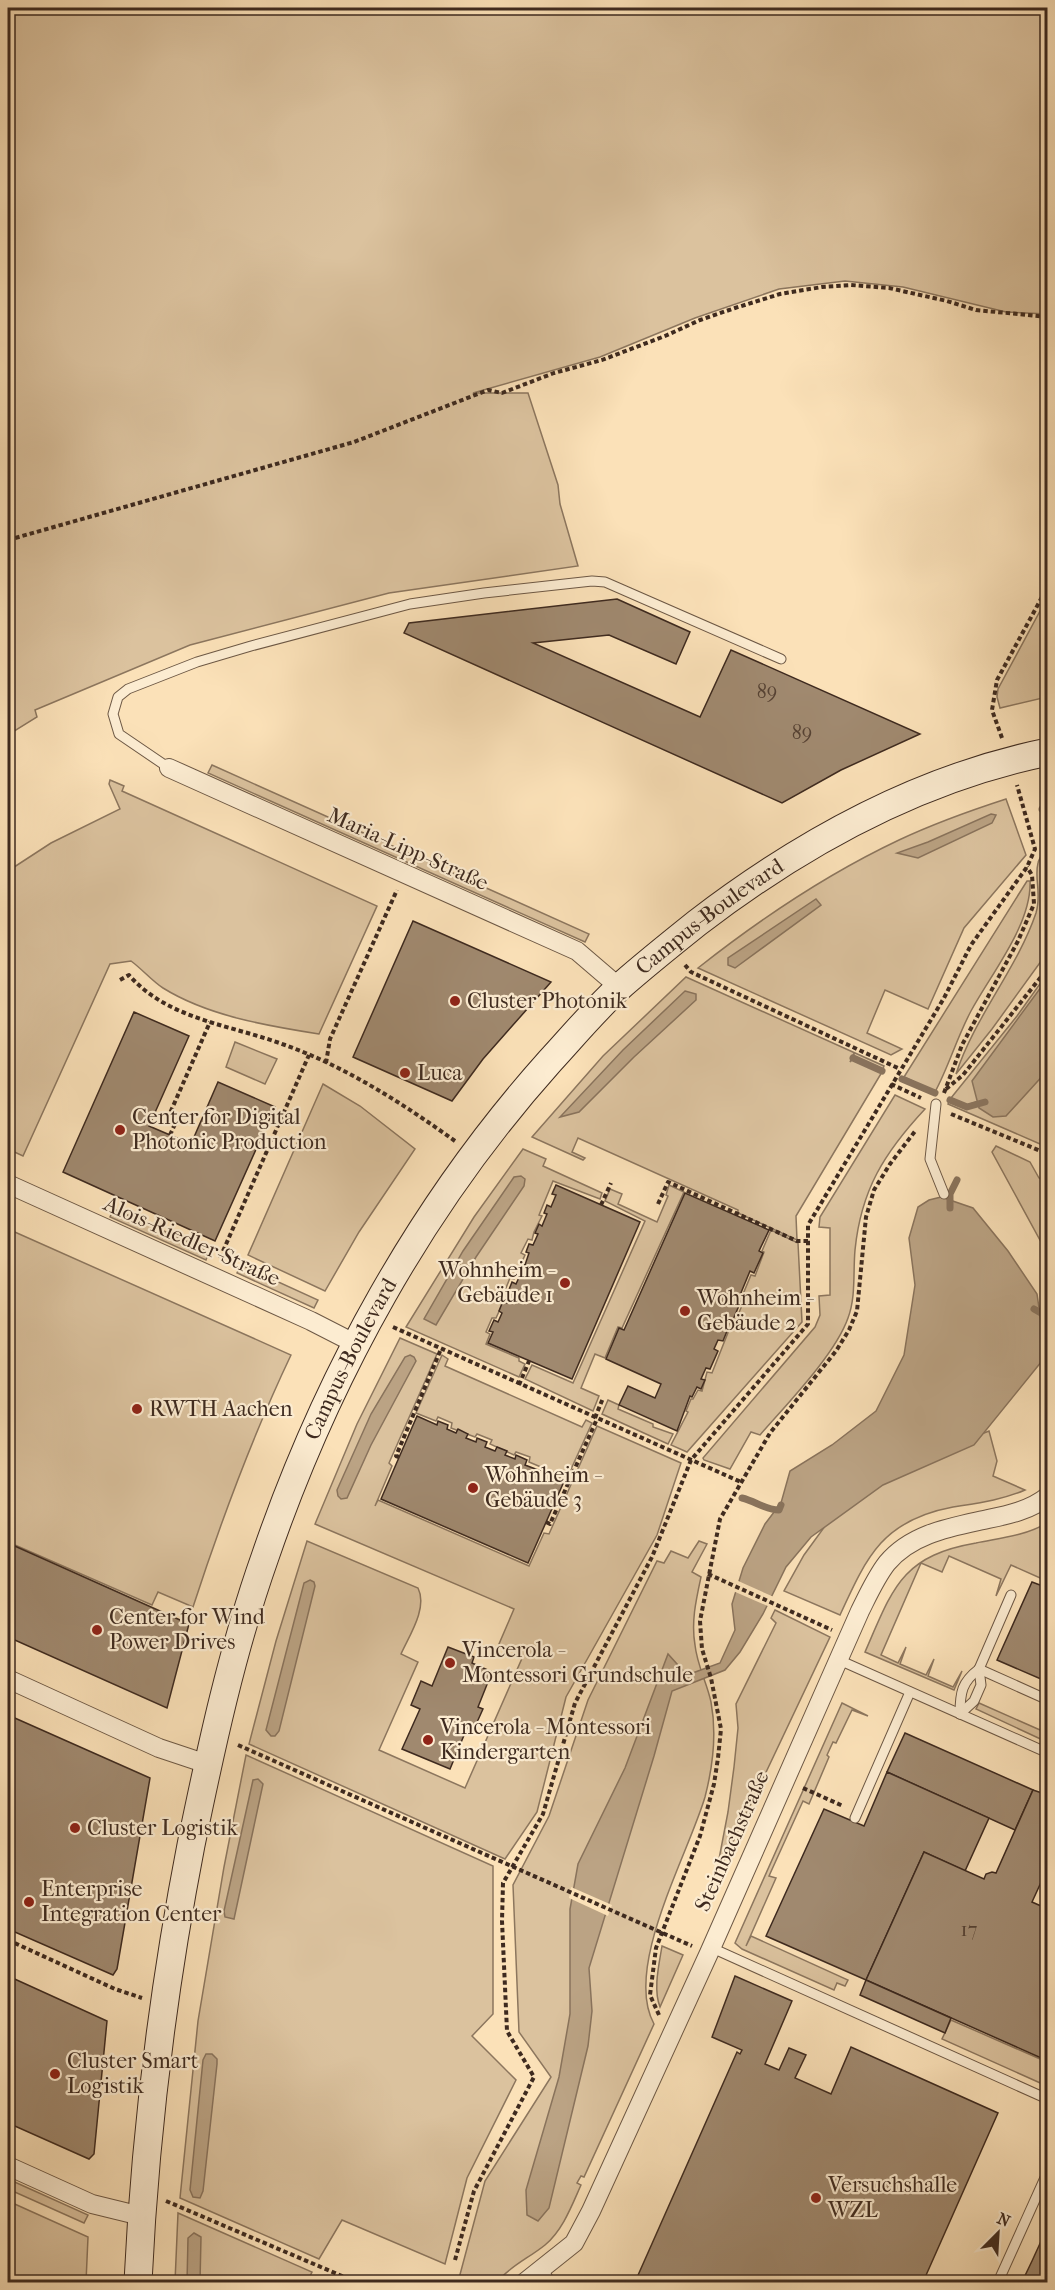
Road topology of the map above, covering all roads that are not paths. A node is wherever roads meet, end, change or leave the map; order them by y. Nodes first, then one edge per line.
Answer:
1 (781, 660) dead end
2 (1047, 752) edge
3 (169, 768) joint
4 (619, 987) junction
5 (932, 1102) road end
6 (8, 1184) edge
7 (944, 1194) dead end
8 (356, 1344) junction
9 (1047, 1496) edge
10 (1011, 1595) dead end
11 (839, 1660) junction
12 (979, 1669) junction
13 (8, 1679) edge
14 (910, 1692) junction
15 (1047, 1700) edge
16 (960, 1714) junction
17 (1047, 1753) edge
18 (207, 1764) junction
19 (856, 1815) road end
20 (710, 1951) junction
21 (1047, 2102) edge
22 (8, 2166) edge
23 (1047, 2171) edge
24 (141, 2216) junction
25 (547, 2275) edge
26 (138, 2283) edge
27 (525, 2283) edge
28 (998, 2283) edge

1 - 3 lane
2 - 4 street, Campus-Boulevard
3 - 4 street, Maria-Lipp-Straße
4 - 8 street, Campus-Boulevard
5 - 7 lane
6 - 8 street, Alois-Riedler-Straße
8 - 18 street, Campus-Boulevard
9 - 11 street, Steinbachstraße
10 - 12 lane
11 - 14 lane
11 - 20 street, Steinbachstraße
12 - 15 lane
12 - 16 lane
12 - 16 lane
13 - 18 street
14 - 16 lane
14 - 19 lane
16 - 17 lane
18 - 24 street, Campus-Boulevard
20 - 21 lane
20 - 25 street, Steinbachstraße
22 - 24 street
23 - 28 lane
24 - 26 street, Campus-Boulevard
25 - 27 street, Steinbachstraße

